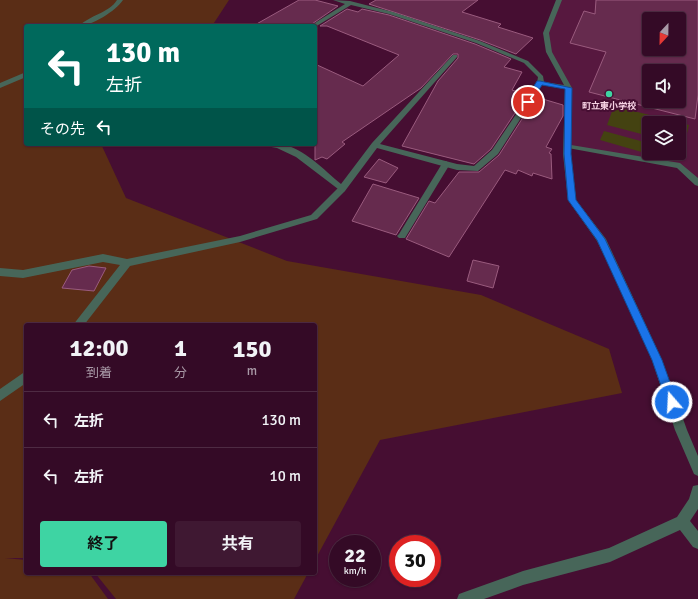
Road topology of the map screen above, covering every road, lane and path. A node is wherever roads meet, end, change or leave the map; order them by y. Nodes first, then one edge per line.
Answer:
1 (120, 0) edge
2 (336, 0) edge
3 (559, 0) edge
4 (350, 3) junction
5 (84, 24) edge
6 (315, 24) edge
7 (455, 56) dead end
8 (24, 75) edge
9 (540, 83) junction
10 (0, 86) edge
11 (569, 88) junction
12 (375, 145) junction
13 (281, 146) edge
14 (568, 146) junction
15 (446, 164) junction
16 (698, 183) edge
17 (342, 189) junction
18 (402, 236) dead end
19 (127, 263) junction
20 (0, 272) edge
21 (80, 323) edge
22 (24, 378) edge
23 (0, 396) edge
24 (698, 470) edge
25 (698, 491) edge
26 (682, 522) junction
27 (698, 542) edge
28 (464, 599) edge

1 - 5 street
2 - 4 street
3 - 11 street
4 - 6 street
4 - 9 street
7 - 12 street
8 - 10 street
9 - 11 street
9 - 15 street
11 - 14 street
12 - 15 street
12 - 17 street
13 - 17 street
14 - 16 street
14 - 24 street
15 - 18 street
17 - 19 street
19 - 20 street
19 - 21 street
22 - 23 street
25 - 26 street
26 - 27 street
26 - 28 street

